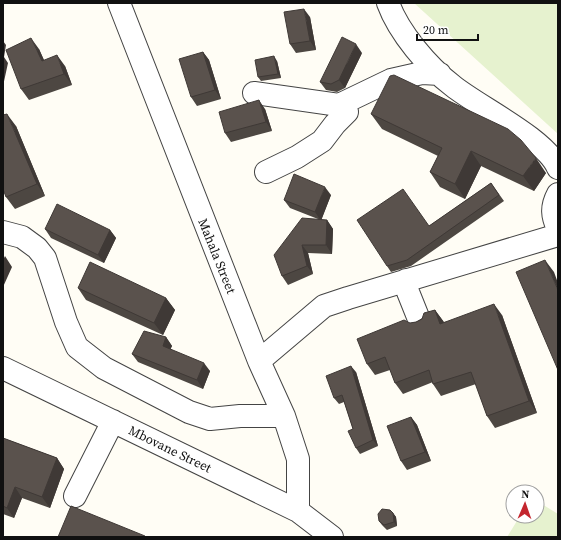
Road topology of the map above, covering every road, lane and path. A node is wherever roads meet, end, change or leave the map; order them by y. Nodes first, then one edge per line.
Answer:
1 (119, 3) edge
2 (388, 3) edge
3 (440, 74) junction
4 (254, 93) dead end
5 (348, 112) dead end
6 (558, 168) edge
7 (266, 172) dead end
8 (558, 194) edge
9 (558, 229) edge
10 (3, 232) edge
11 (558, 235) edge
12 (406, 280) junction
13 (420, 322) edge
14 (259, 361) junction
15 (3, 368) edge
16 (284, 416) junction
17 (113, 421) junction
18 (75, 496) dead end
19 (298, 511) junction
20 (332, 537) edge

1 - 14 street, Mahala Street
2 - 3 street
3 - 4 street
3 - 6 street
5 - 7 street
8 - 9 street
10 - 16 street
11 - 12 street
12 - 13 street
12 - 14 street
14 - 16 street, Mahala Street
15 - 17 street, Mbovane Street
16 - 19 street, Mahala Street
17 - 18 street
17 - 19 street, Mbovane Street
19 - 20 street, Mbovane Street

